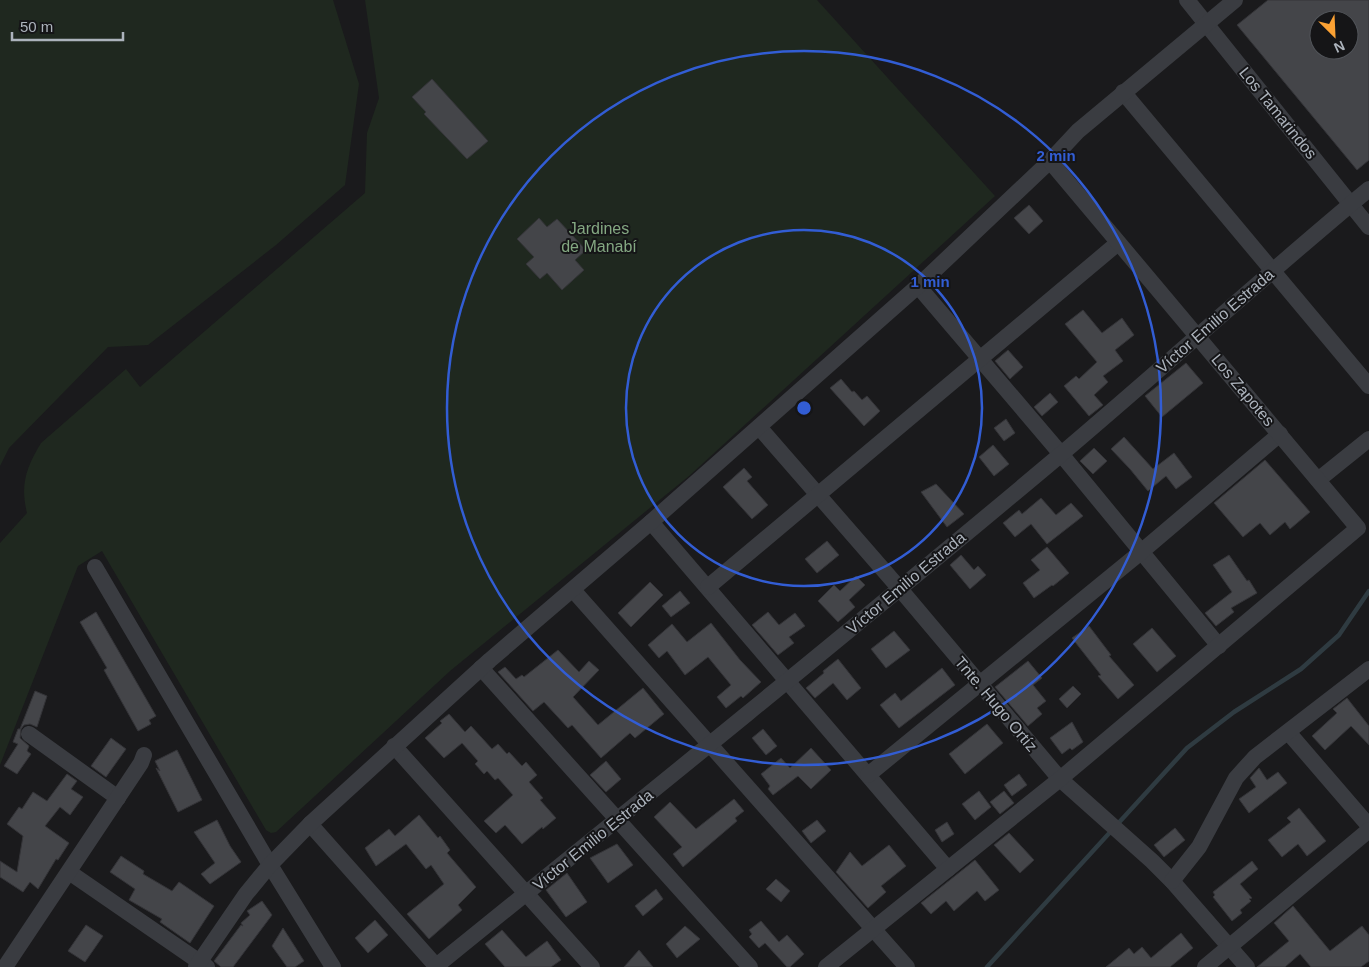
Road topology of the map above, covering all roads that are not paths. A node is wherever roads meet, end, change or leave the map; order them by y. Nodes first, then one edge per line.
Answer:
1 (1187, 0) edge
2 (1235, 0) edge
3 (1206, 24) junction
4 (1123, 92) junction
5 (1050, 161) junction
6 (1369, 189) edge
7 (1351, 204) junction
8 (1369, 227) edge
9 (1118, 242) junction
10 (1273, 271) junction
11 (918, 286) junction
12 (1198, 336) junction
13 (980, 359) junction
14 (1369, 386) edge
15 (759, 427) junction
16 (1280, 434) junction
17 (1369, 439) edge
18 (1061, 454) junction
19 (1318, 480) junction
20 (818, 495) junction
21 (651, 522) junction
22 (1141, 552) junction
23 (95, 567) dead end
24 (708, 587) junction
25 (900, 589) junction
26 (573, 590) junction
27 (1219, 646) junction
28 (481, 668) junction
29 (1369, 669) edge
30 (788, 681) junction
31 (980, 684) junction
32 (1288, 732) junction
33 (29, 734) dead end
34 (711, 744) junction
35 (394, 746) junction
36 (144, 755) dead end
37 (868, 776) junction
38 (1064, 783) junction
39 (118, 798) junction
40 (618, 820) junction
41 (310, 824) junction
42 (1369, 826) edge
43 (1369, 830) edge
44 (270, 865) junction
45 (948, 869) junction
46 (69, 872) junction
47 (1172, 881) junction
48 (526, 894) junction
49 (873, 929) junction
50 (1230, 946) junction
51 (201, 965) edge
52 (5, 967) edge
53 (333, 967) edge
54 (436, 967) edge
55 (592, 967) edge
56 (750, 967) edge
57 (826, 967) edge
58 (907, 967) edge
59 (1205, 967) edge
60 (1247, 967) edge

1 - 3 street, Los Tamarindos
2 - 3 street
3 - 4 street
3 - 7 street, Los Tamarindos
4 - 5 street
4 - 10 street
5 - 9 street, Los Zapotes
5 - 11 street
6 - 7 street, Víctor Emilio Estrada
7 - 8 street, Los Tamarindos
7 - 10 street, Víctor Emilio Estrada
9 - 12 street, Los Zapotes
9 - 13 street
10 - 12 street, Víctor Emilio Estrada
10 - 14 street
11 - 13 street
11 - 15 street
12 - 16 street, Los Zapotes
12 - 18 street, Víctor Emilio Estrada
13 - 18 street
13 - 20 street
15 - 20 street, Tnte. Hugo Ortíz
15 - 21 street
16 - 19 street, Los Zapotes
16 - 22 street
17 - 19 street
18 - 22 street
18 - 25 street, Víctor Emilio Estrada
19 - 27 street, Los Zapotes
20 - 24 street
20 - 25 street, Tnte. Hugo Ortíz
21 - 24 street
21 - 26 street
22 - 27 street
22 - 31 street
23 - 44 street
24 - 30 street
25 - 30 street, Víctor Emilio Estrada
25 - 31 street, Tnte. Hugo Ortíz
26 - 28 street
26 - 34 street
27 - 38 street
28 - 35 street
28 - 40 street
29 - 32 street
30 - 34 street, Víctor Emilio Estrada
30 - 37 street
31 - 37 street
31 - 38 street, Tnte. Hugo Ortíz
32 - 42 street
32 - 47 street
33 - 39 street
34 - 40 street, Víctor Emilio Estrada
34 - 49 street
35 - 41 street
35 - 48 street
36 - 39 street
37 - 45 street
38 - 45 street
38 - 47 street, Tnte. Hugo Ortíz
39 - 46 street
40 - 48 street, Víctor Emilio Estrada
40 - 56 street
41 - 44 street
41 - 54 street
43 - 50 street
44 - 51 street
44 - 53 street
45 - 49 street
46 - 51 street
46 - 52 street
47 - 50 street, Tnte. Hugo Ortíz
48 - 54 street, Víctor Emilio Estrada
48 - 55 street
49 - 57 street
49 - 58 street
50 - 59 street
50 - 60 street, Tnte. Hugo Ortíz

